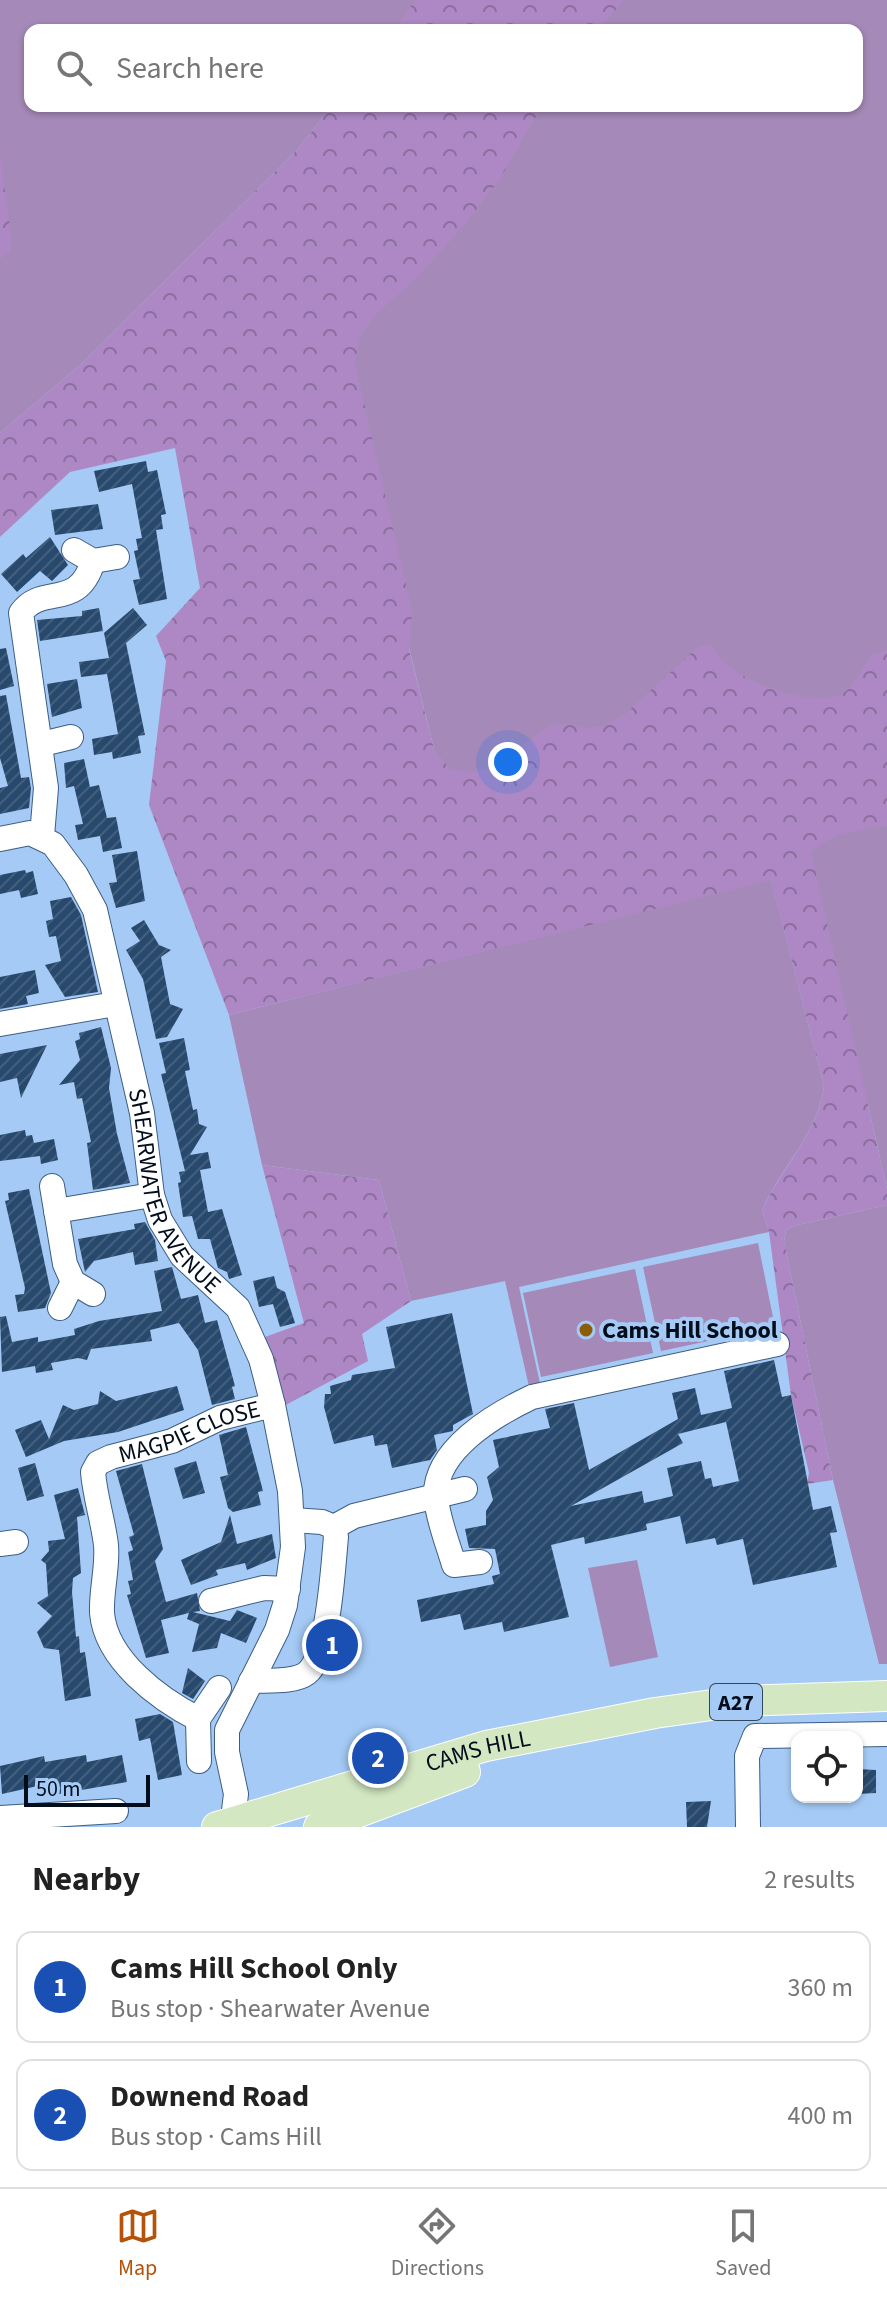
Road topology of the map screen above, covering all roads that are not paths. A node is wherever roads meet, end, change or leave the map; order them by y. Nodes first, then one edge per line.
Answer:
1 (117, 557) dead end
2 (71, 737) dead end
3 (42, 744) junction
4 (42, 836) junction
5 (0, 839) edge
6 (115, 1004) junction
7 (0, 1024) edge
8 (52, 1186) dead end
9 (152, 1195) junction
10 (56, 1211) junction
11 (60, 1308) dead end
12 (777, 1344) dead end
13 (273, 1405) junction
14 (465, 1489) dead end
15 (436, 1497) junction
16 (293, 1520) junction
17 (334, 1527) junction
18 (480, 1562) dead end
19 (288, 1589) junction
20 (211, 1601) dead end
21 (251, 1681) junction
22 (219, 1688) dead end
23 (887, 1696) edge
24 (198, 1719) junction
25 (587, 1728) junction
26 (887, 1734) edge
27 (199, 1761) dead end
28 (116, 1811) dead end
29 (0, 1818) edge
30 (227, 1826) edge
31 (319, 1827) edge
32 (748, 1827) edge

1 - 3 street
2 - 3 street
3 - 4 street
4 - 5 street
4 - 6 street, SHEARWATER AVENUE
6 - 7 street
6 - 9 street, SHEARWATER AVENUE
8 - 10 street
9 - 10 street
9 - 13 street, SHEARWATER AVENUE
10 - 11 street
12 - 15 street
13 - 16 street, SHEARWATER AVENUE
13 - 24 street, MAGPIE CLOSE
14 - 15 street
15 - 17 street
15 - 18 street
16 - 17 street
16 - 19 street, SHEARWATER AVENUE
17 - 21 street
19 - 20 street
19 - 21 street, SHEARWATER AVENUE
21 - 30 street, SHEARWATER AVENUE
22 - 24 street
23 - 25 main road, CAMS HILL / A27
24 - 27 street
25 - 30 main road, CAMS HILL / A27
25 - 31 main road, CAMS HILL / A27
26 - 32 street
28 - 29 street

